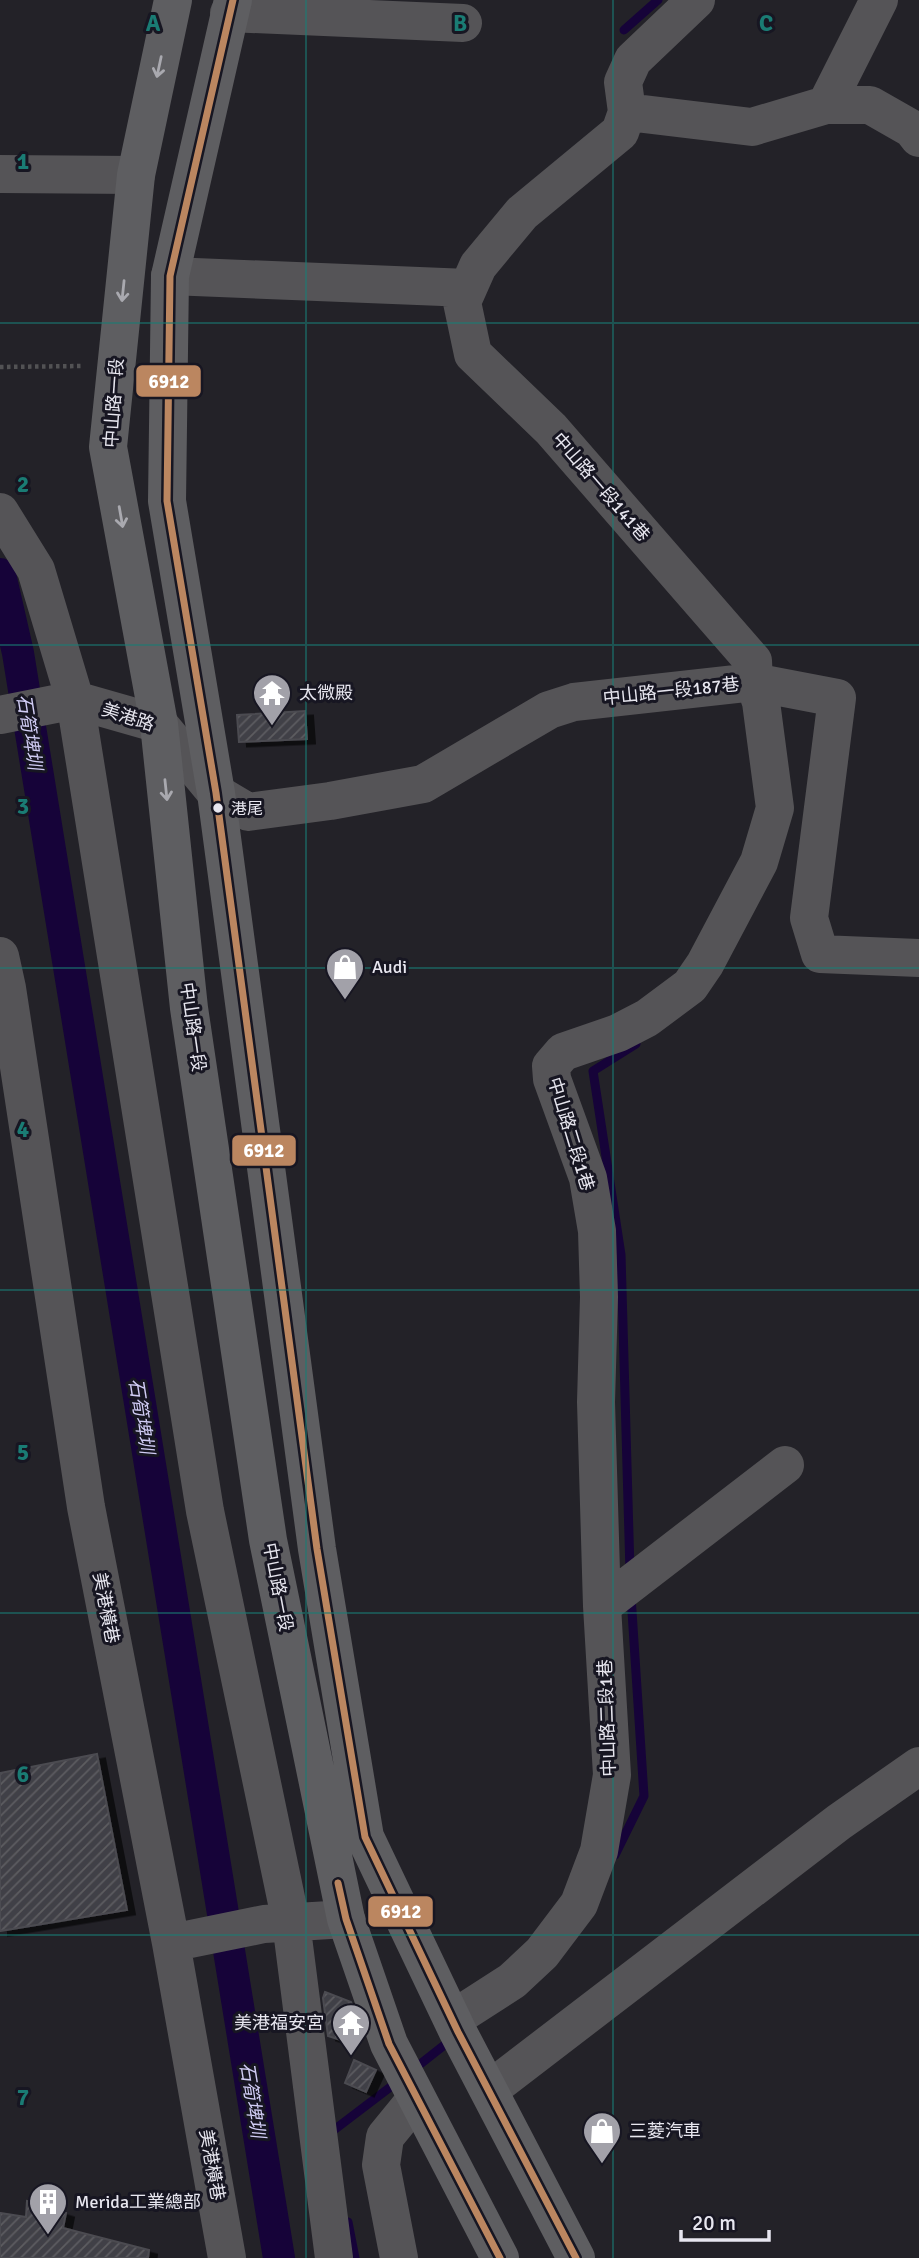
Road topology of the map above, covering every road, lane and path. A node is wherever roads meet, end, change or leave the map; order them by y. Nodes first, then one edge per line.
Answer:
1 (173, 0) edge
2 (696, 0) edge
3 (879, 0) edge
4 (231, 6) edge
5 (463, 23) dead end
6 (826, 105) junction
7 (627, 112) junction
8 (919, 138) edge
9 (0, 174) edge
10 (135, 176) junction
11 (170, 276) junction
12 (468, 288) junction
13 (116, 365) junction
14 (0, 367) edge
15 (0, 512) edge
16 (754, 682) junction
17 (64, 703) junction
18 (0, 715) edge
19 (159, 724) junction
20 (216, 793) junction
21 (0, 956) edge
22 (919, 958) edge
23 (785, 1465) dead end
24 (602, 1606) junction
25 (919, 1766) edge
26 (346, 1919) junction
27 (278, 1923) junction
28 (171, 1943) junction
29 (456, 2025) junction
30 (489, 2090) junction
31 (416, 2099) junction
32 (227, 2258) edge
33 (334, 2258) edge
34 (399, 2258) edge
35 (500, 2258) edge
36 (576, 2258) edge

1 -> 10 main road, 中山路一段
2 - 7 street
3 - 6 street
4 - 5 street
4 - 11 main road
6 - 7 street
6 - 8 street
7 - 12 street, 中山路一段141巷
9 - 10 street
10 -> 13 main road, 中山路一段
11 - 12 street
11 - 20 main road
12 - 16 street, 中山路一段141巷
13 - 14 path
13 -> 19 main road, 中山路一段
15 - 17 street
16 - 20 street, 中山路一段187巷
16 - 22 street, 中山路一段187巷
16 - 24 street, 中山路二段1巷
17 - 18 street
17 - 19 street, 美港路
17 - 27 street
19 - 20 street, 美港路
19 -> 26 main road, 中山路一段
20 - 29 main road
21 - 28 street, 美港橫巷
23 - 24 street
24 - 29 street, 中山路二段1巷
25 - 30 street
26 - 27 street
26 - 31 main road, 中山路一段
27 - 28 street
27 - 33 street
28 - 32 street, 美港橫巷
29 - 30 main road
30 - 36 main road
31 - 34 street
31 - 35 main road, 中山路一段

